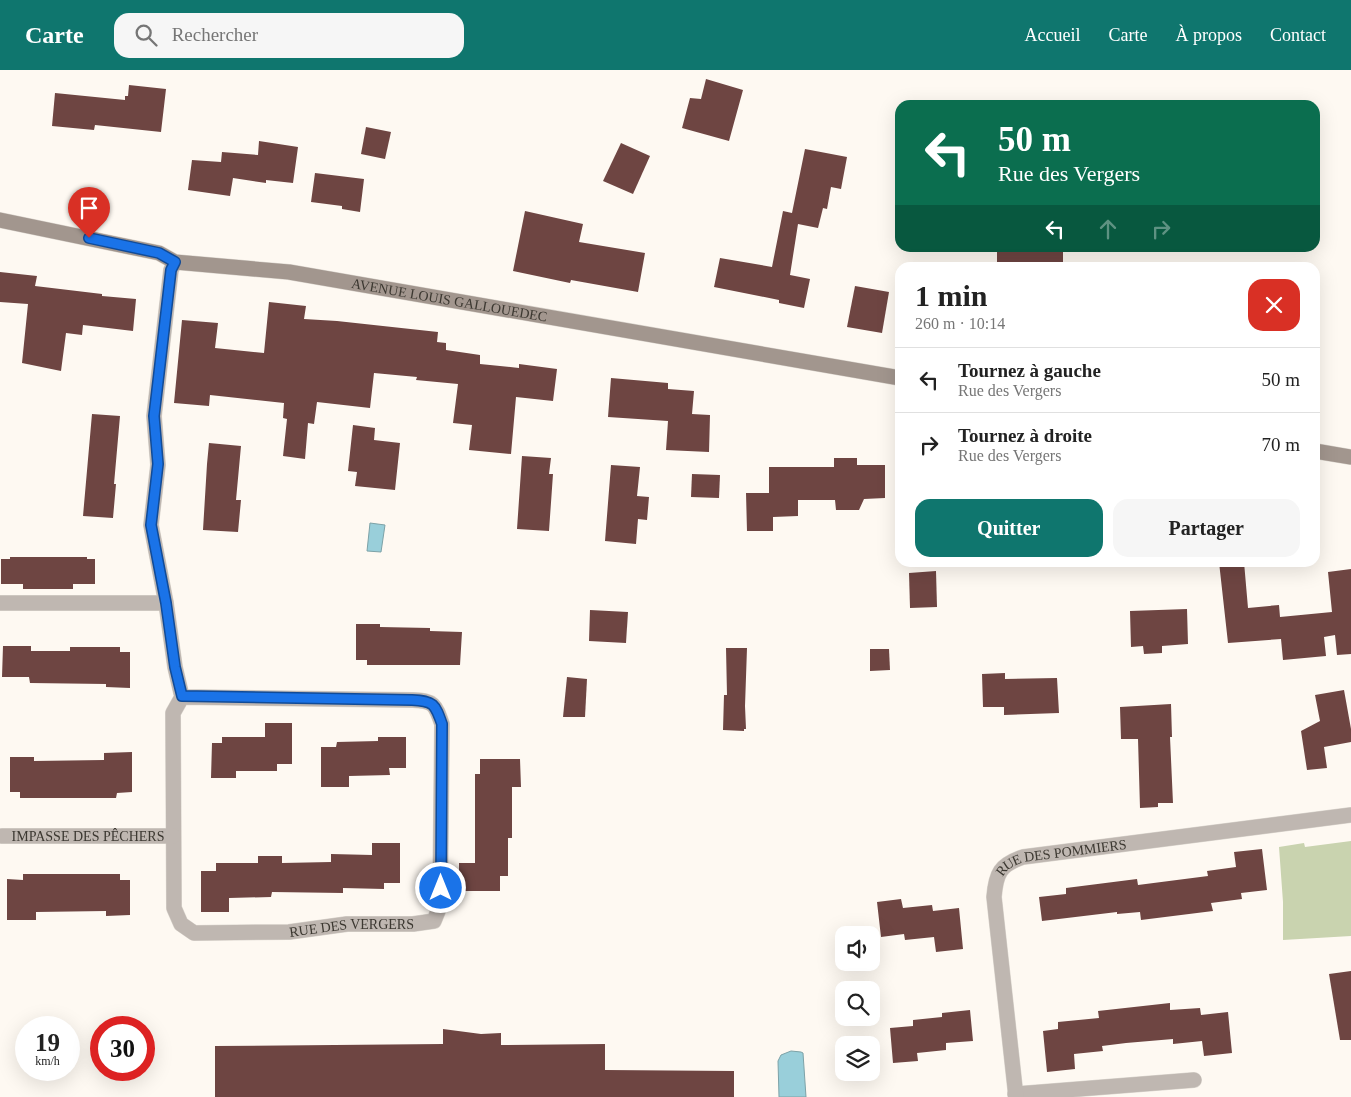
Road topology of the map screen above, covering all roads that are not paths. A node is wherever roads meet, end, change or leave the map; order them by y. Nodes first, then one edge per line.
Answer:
1 (0, 220) edge
2 (175, 262) junction
3 (895, 377) edge
4 (1320, 452) edge
5 (1351, 457) edge
6 (0, 603) edge
7 (166, 603) junction
8 (182, 696) junction
9 (1351, 815) edge
10 (2, 836) dead end
11 (173, 836) junction
12 (1194, 1080) dead end
13 (1015, 1095) edge

1 - 2 main road, AVENUE LOUIS GALLOUEDEC
2 - 3 main road, AVENUE LOUIS GALLOUEDEC
2 - 7 street
4 - 5 main road
6 - 7 street
7 - 8 street
8 - 11 street, RUE DES VERGERS
8 - 11 street, RUE DES VERGERS
9 - 13 street, RUE DES POMMIERS
10 - 11 street, IMPASSE DES PÊCHERS
12 - 13 street

